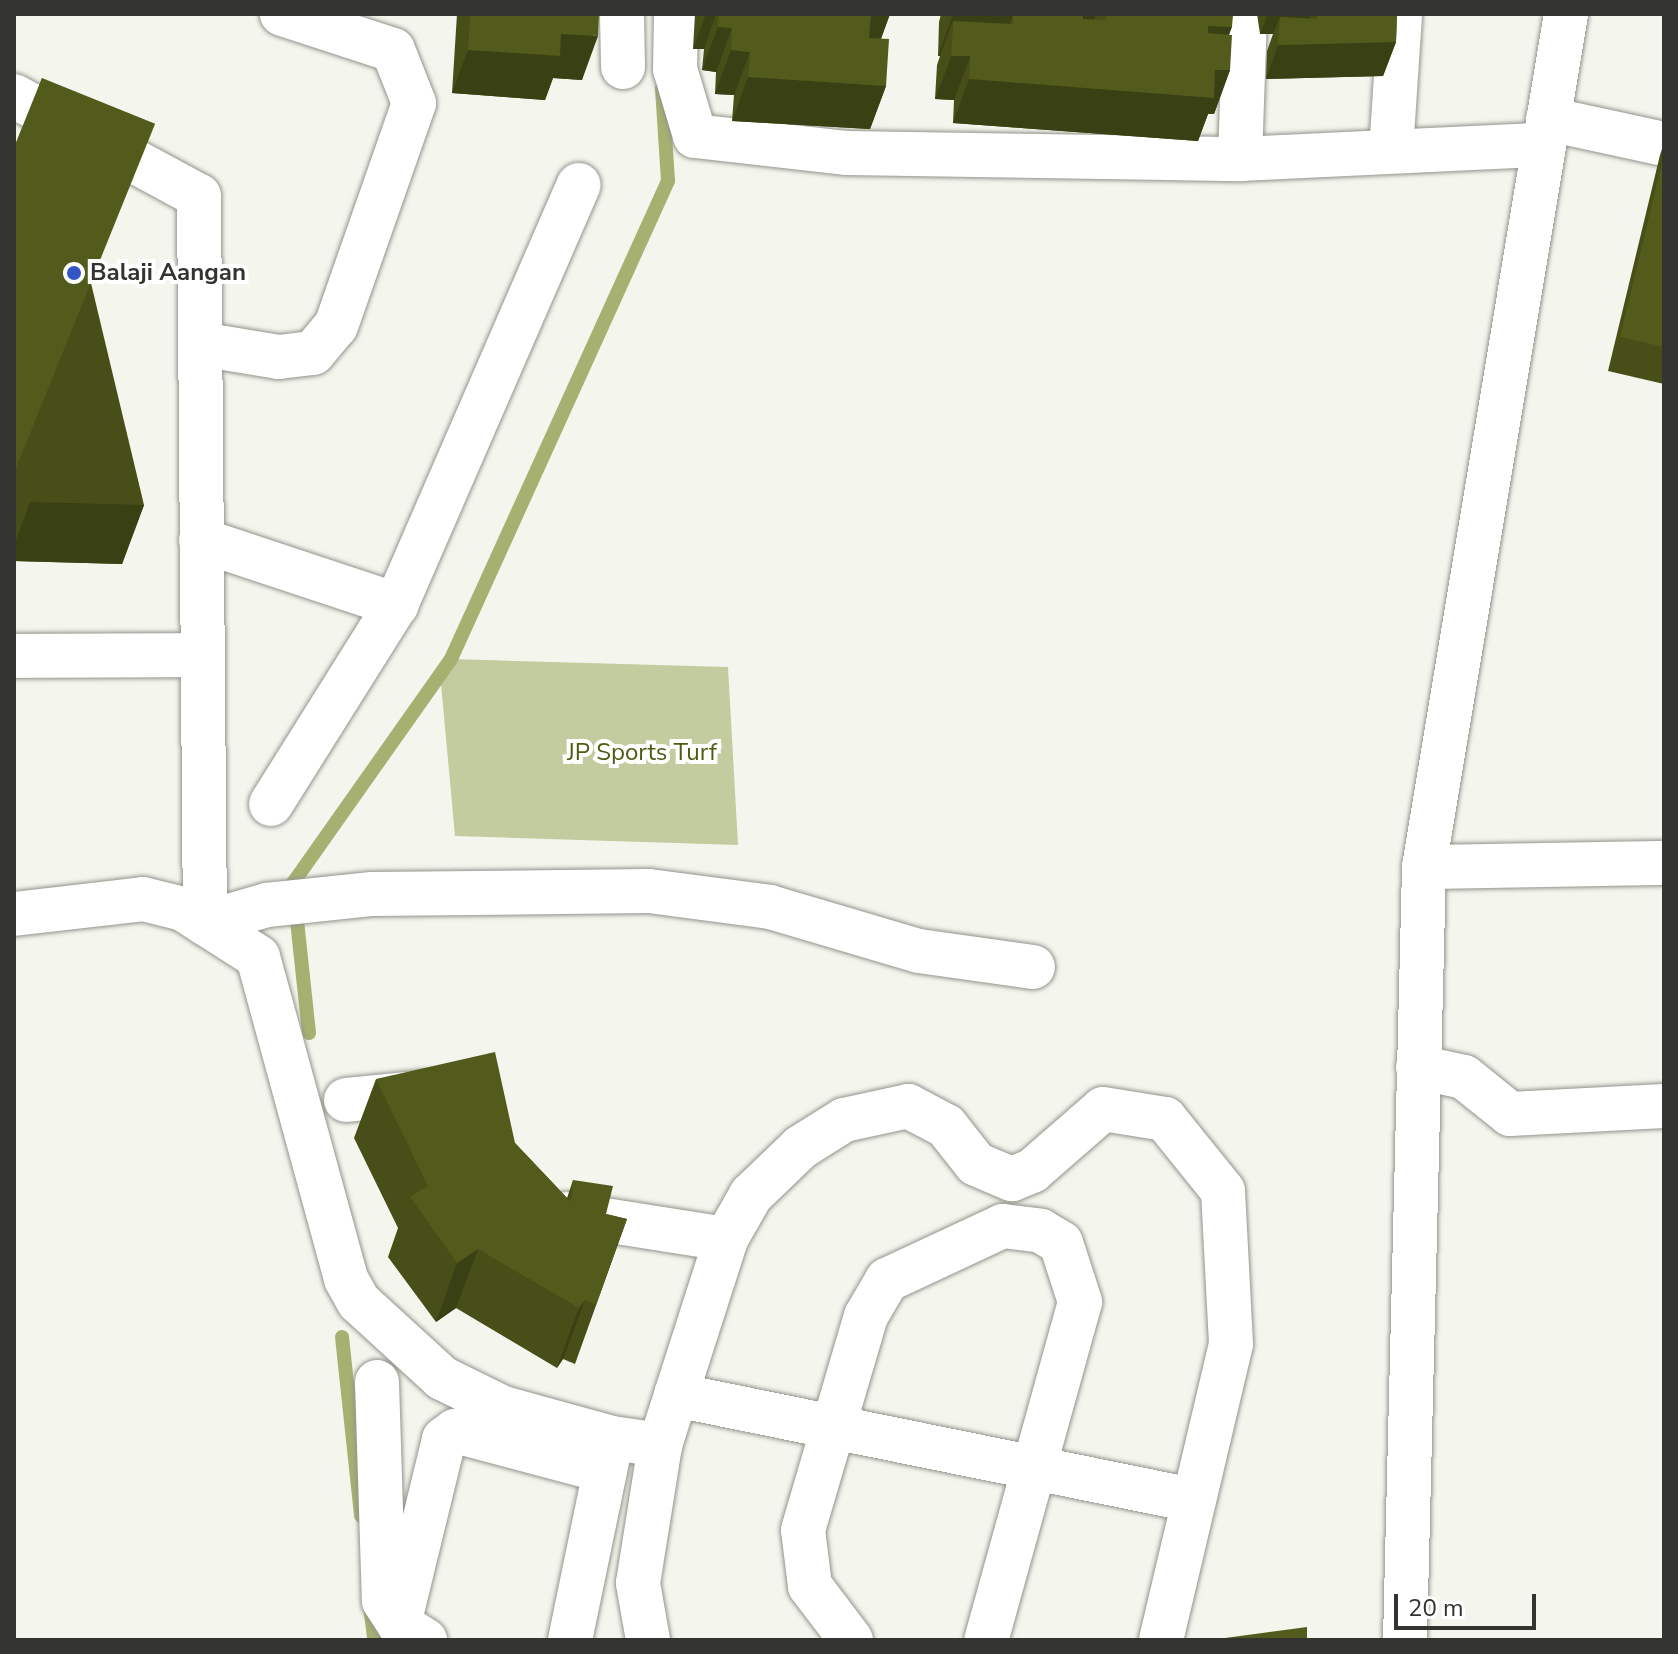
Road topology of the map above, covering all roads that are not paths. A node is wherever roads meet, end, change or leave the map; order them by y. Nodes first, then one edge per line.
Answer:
1 (282, 14) edge
2 (622, 14) edge
3 (676, 14) edge
4 (1245, 14) edge
5 (1400, 14) edge
6 (1566, 14) edge
7 (623, 67) dead end
8 (14, 96) edge
9 (1545, 132) junction
10 (1664, 144) edge
11 (1391, 151) junction
12 (1240, 159) junction
13 (579, 185) dead end
14 (200, 344) junction
15 (201, 540) junction
16 (396, 605) junction
17 (202, 655) junction
18 (14, 656) edge
19 (271, 804) dead end
20 (1664, 863) edge
21 (1424, 867) junction
22 (14, 914) edge
23 (205, 923) junction
24 (1033, 967) dead end
25 (1418, 1067) junction
26 (466, 1088) edge
27 (346, 1100) dead end
28 (1664, 1106) edge
29 (1012, 1179) junction
30 (535, 1193) edge
31 (1003, 1226) junction
32 (726, 1239) junction
33 (377, 1382) dead end
34 (676, 1395) junction
35 (832, 1429) junction
36 (660, 1445) junction
37 (608, 1455) junction
38 (1030, 1467) junction
39 (1192, 1500) junction
40 (412, 1632) edge
41 (570, 1640) edge
42 (648, 1640) edge
43 (851, 1640) edge
44 (986, 1640) edge
45 (1161, 1640) edge
46 (1405, 1640) edge

1 - 14 street
2 - 7 street
3 - 12 street
4 - 12 street
5 - 11 street
6 - 9 street
8 - 14 street
9 - 10 street
9 - 11 street
9 - 21 street
11 - 12 street
13 - 16 street
14 - 15 street
15 - 16 street
15 - 17 street
16 - 19 street
17 - 18 street
17 - 23 street
20 - 21 street
21 - 25 street
22 - 23 street
23 - 24 street
23 - 37 street
25 - 28 street
25 - 46 street
26 - 27 street
29 - 31 street
29 - 32 street
29 - 39 street
30 - 32 street
31 - 35 street
31 - 38 street
32 - 34 street
33 - 40 street
34 - 35 street
34 - 36 street
35 - 38 street
35 - 43 street
36 - 37 street
36 - 42 street
37 - 40 street
37 - 41 street
38 - 39 street
38 - 44 street
39 - 45 street

